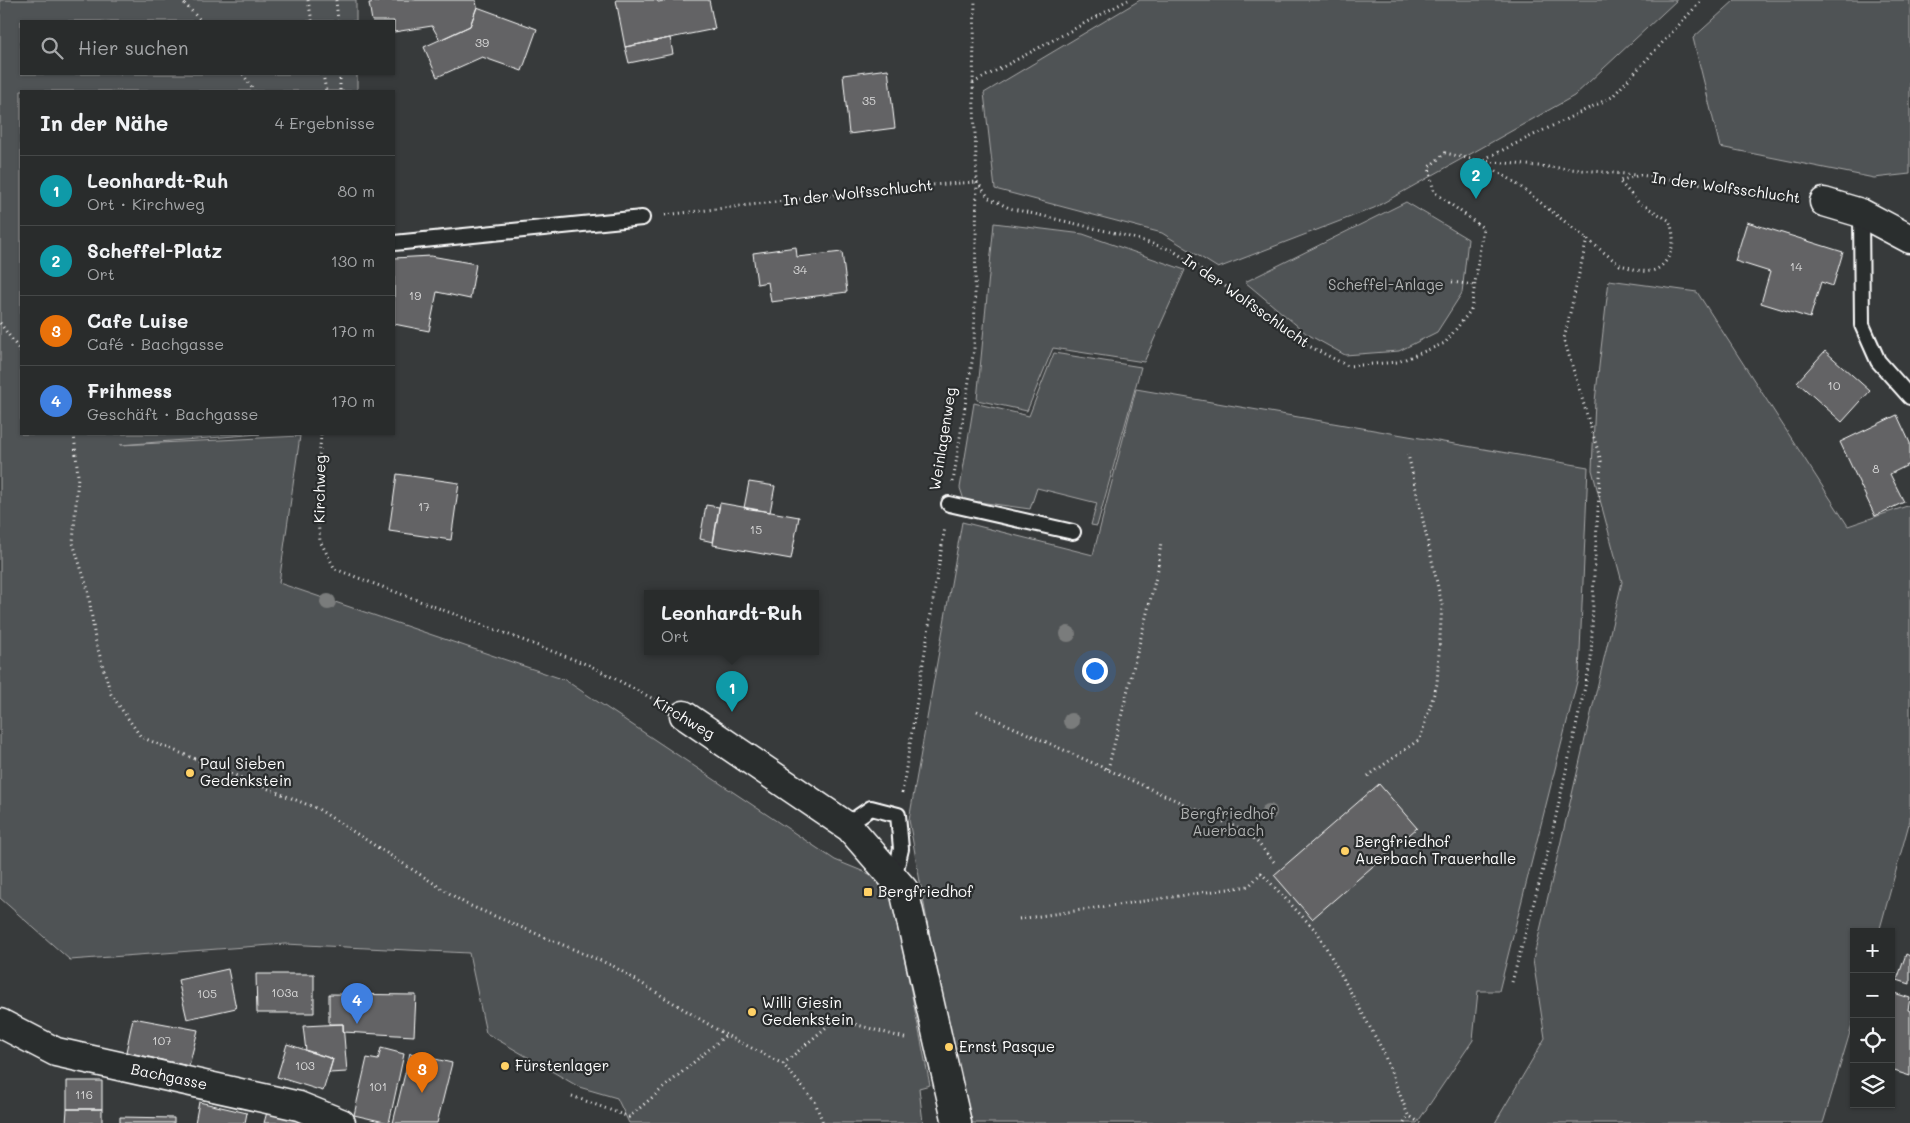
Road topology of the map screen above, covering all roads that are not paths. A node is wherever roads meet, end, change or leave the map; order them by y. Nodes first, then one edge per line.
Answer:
1 (1824, 202) road end
2 (1861, 212) junction
3 (642, 218) road end
4 (1910, 239) edge
5 (395, 243) edge
6 (1910, 397) edge
7 (949, 504) road end
8 (1073, 532) dead end
9 (684, 716) road end
10 (850, 828) junction
11 (894, 878) junction
12 (0, 1023) edge
13 (341, 1123) edge
14 (957, 1123) edge

1 - 2 street
2 - 4 street
2 - 6 lane
3 - 5 lane
7 - 8 lane
9 - 10 street, Kirchweg
10 - 11 street, Kirchweg
10 - 11 lane
11 - 14 street, Kirchweg
12 - 13 street, Bachgasse

